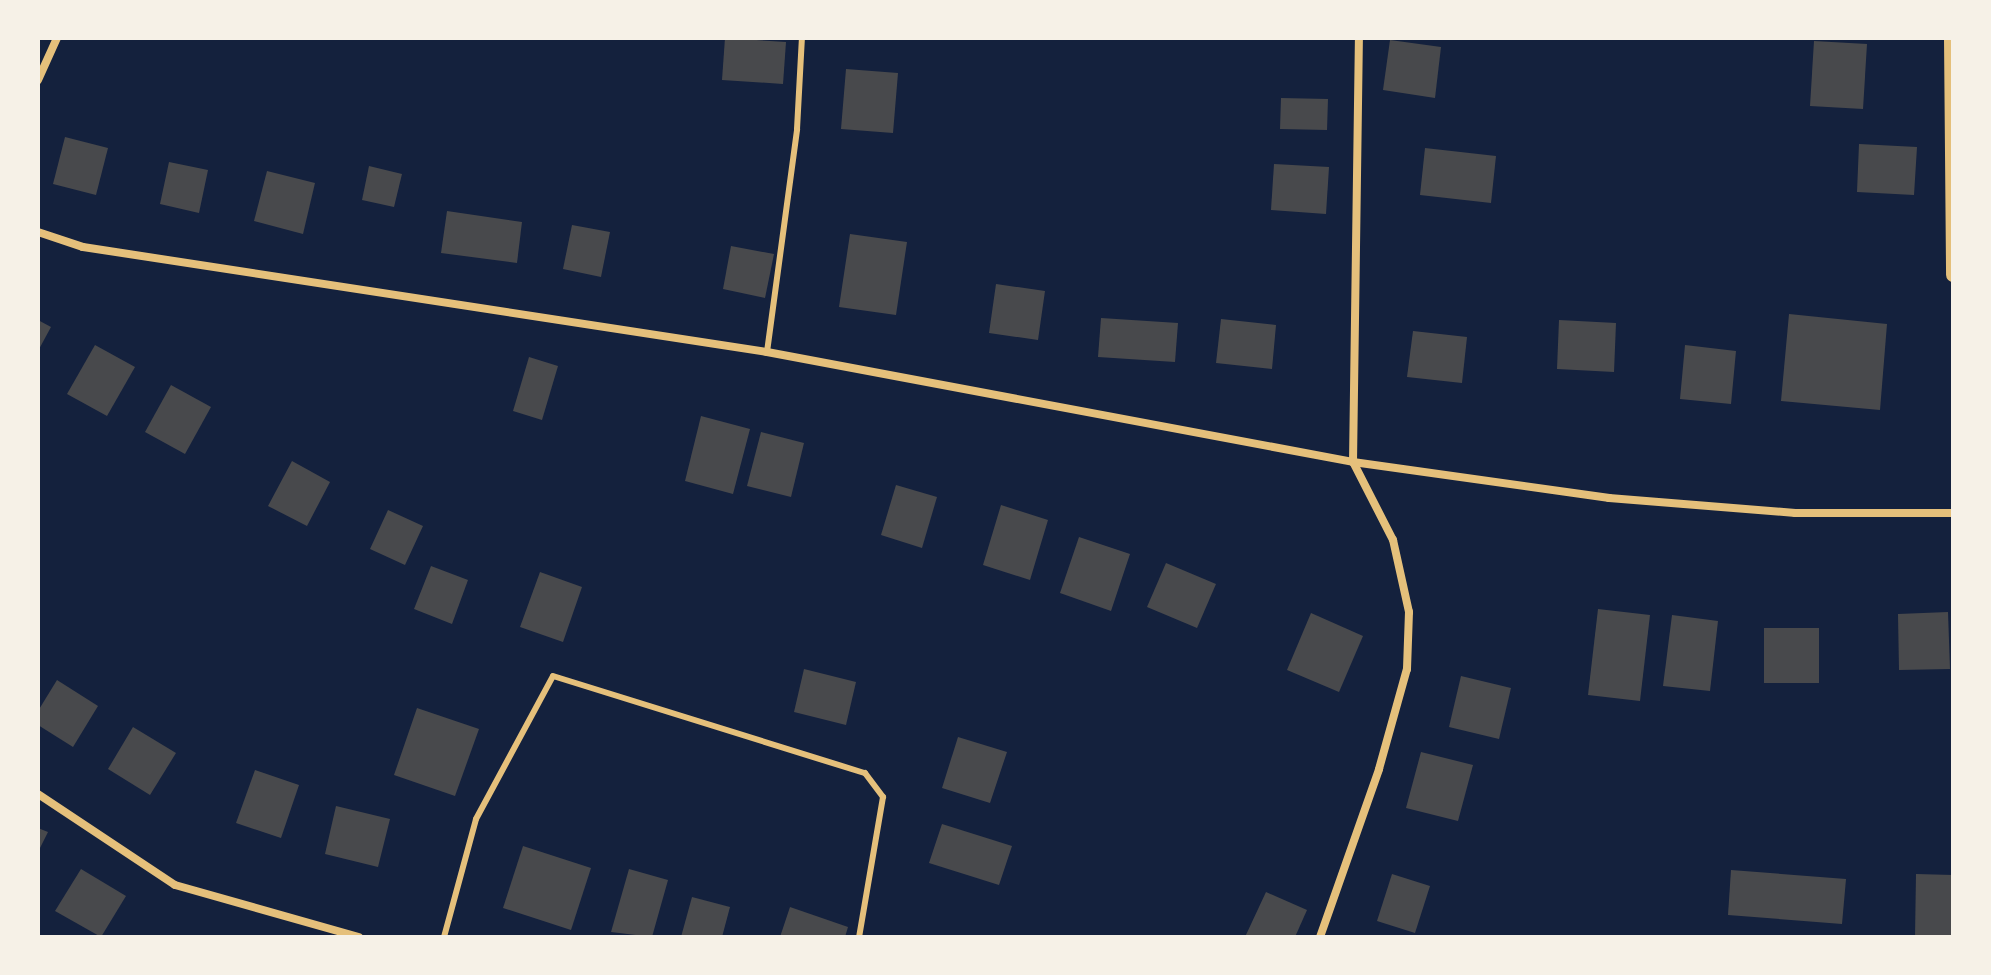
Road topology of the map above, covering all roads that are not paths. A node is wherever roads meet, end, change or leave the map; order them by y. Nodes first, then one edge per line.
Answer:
1 (57, 38) edge
2 (802, 38) edge
3 (1359, 38) edge
4 (1951, 38) edge
5 (38, 80) edge
6 (38, 232) edge
7 (1953, 275) edge
8 (767, 352) junction
9 (1353, 462) junction
10 (1953, 513) edge
11 (38, 794) edge
12 (359, 937) edge
13 (444, 937) edge
14 (859, 937) edge
15 (1320, 937) edge

1 - 5 street
2 - 8 lane
3 - 9 street
4 - 7 street
6 - 8 street
8 - 9 street
9 - 10 street
9 - 15 street
11 - 12 street
13 - 14 lane

